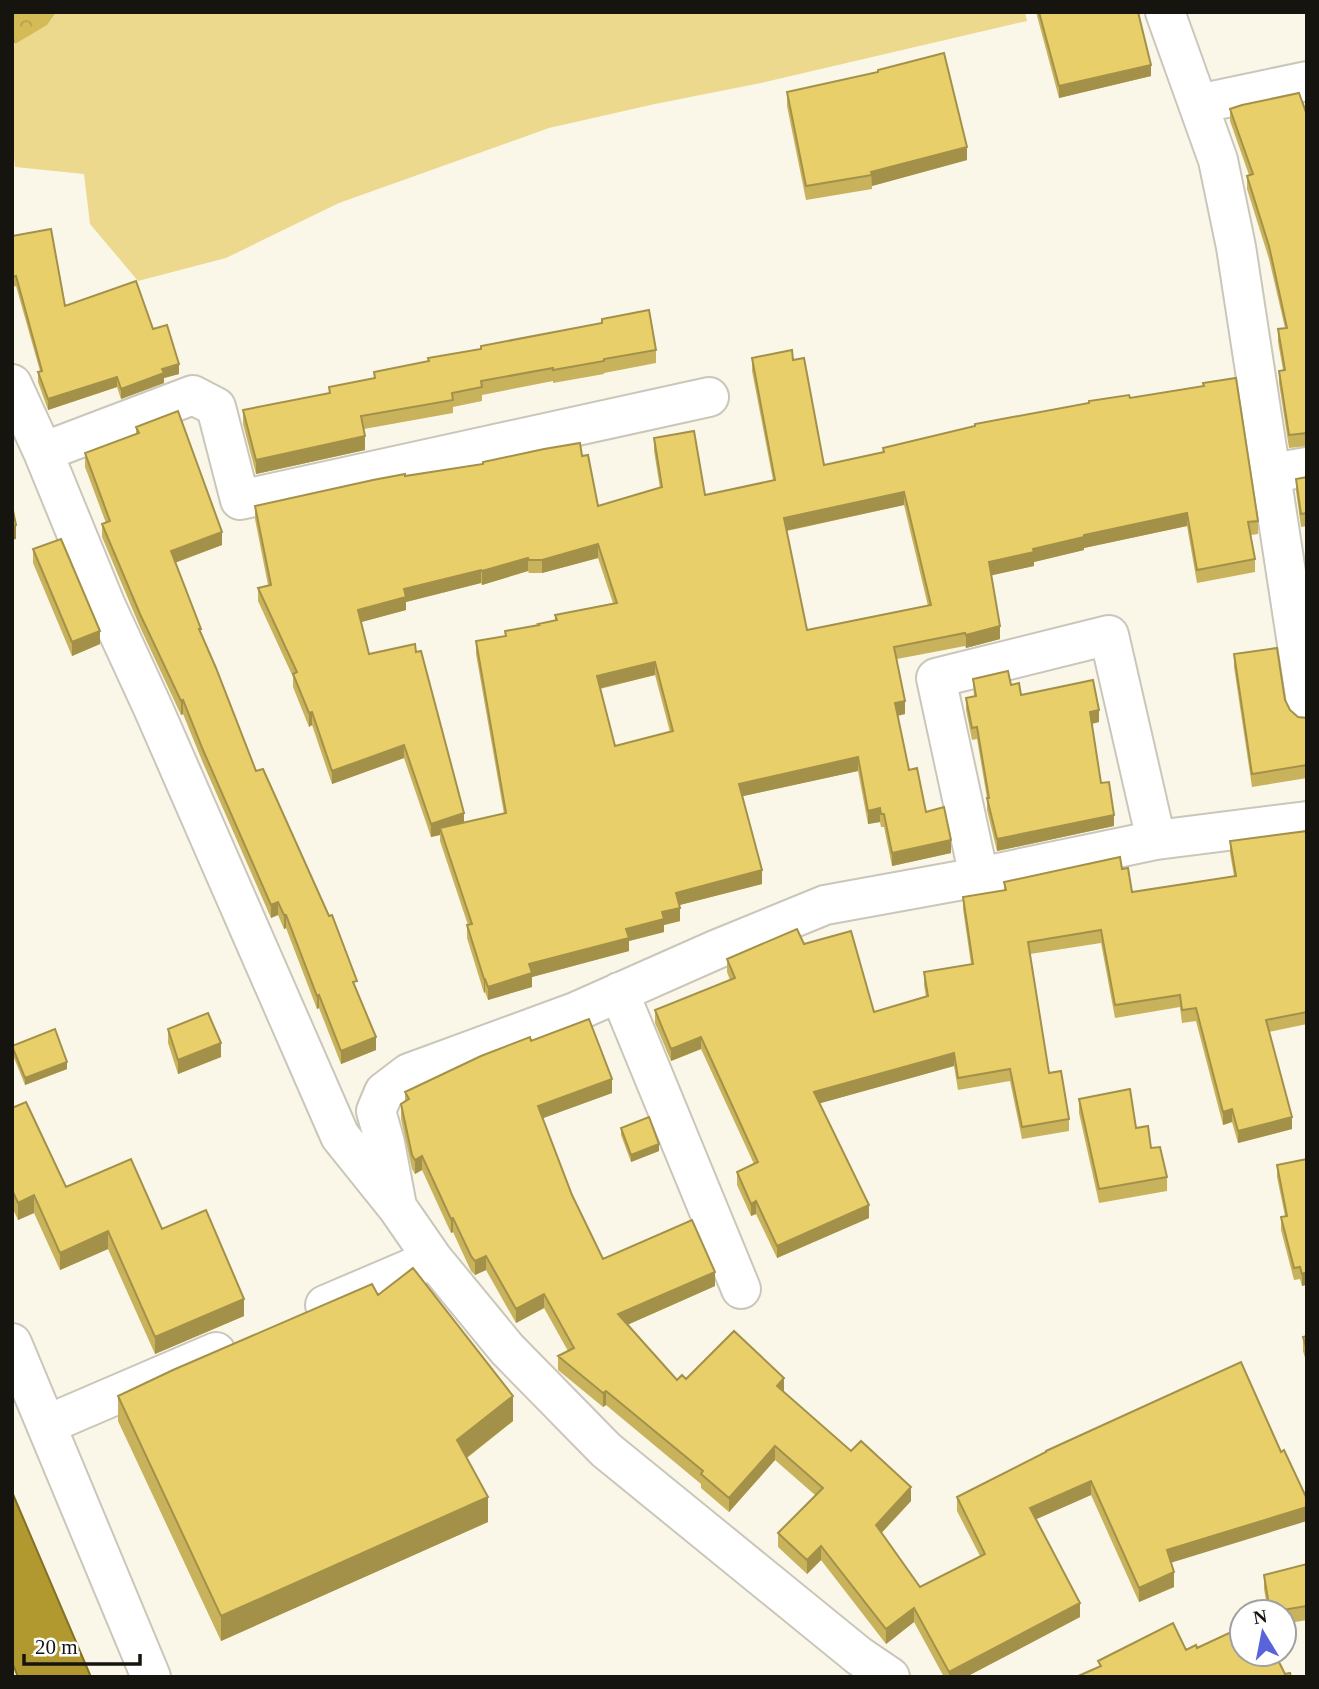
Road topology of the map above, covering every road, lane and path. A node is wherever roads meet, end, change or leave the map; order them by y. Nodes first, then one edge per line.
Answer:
1 (1165, 12) edge
2 (1307, 80) edge
3 (1198, 104) junction
4 (12, 384) edge
5 (709, 397) dead end
6 (43, 452) junction
7 (1289, 470) edge
8 (1307, 709) edge
9 (1307, 821) edge
10 (1156, 840) junction
11 (979, 877) junction
12 (619, 992) junction
13 (397, 1207) junction
14 (433, 1259) junction
15 (741, 1289) dead end
16 (296, 1318) edge
17 (246, 1339) edge
18 (12, 1343) edge
19 (47, 1425) junction
20 (151, 1677) edge
21 (890, 1677) edge

1 - 3 street
2 - 3 street
3 - 7 street
4 - 6 street
5 - 6 street
6 - 13 street
7 - 8 street
9 - 10 street
10 - 11 street
10 - 11 street
11 - 12 street
12 - 13 street
12 - 15 street
13 - 14 street
14 - 16 street
14 - 21 street
17 - 19 street
18 - 19 street
19 - 20 street

